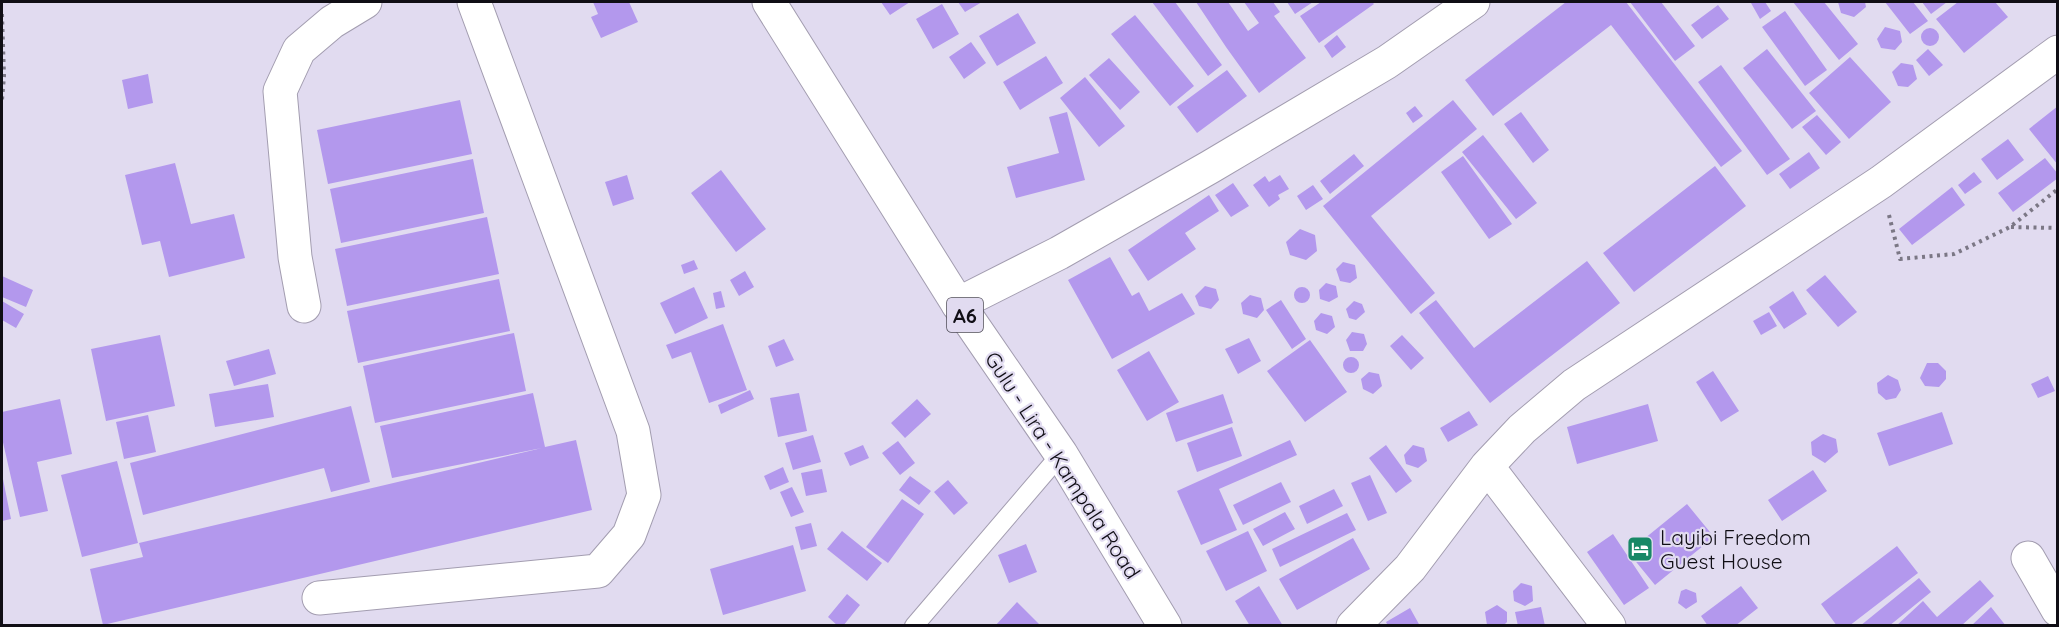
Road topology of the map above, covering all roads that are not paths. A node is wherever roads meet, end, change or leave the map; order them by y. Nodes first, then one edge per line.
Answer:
1 (365, 2) edge
2 (474, 2) edge
3 (1473, 2) edge
4 (777, 5) edge
5 (2058, 52) edge
6 (958, 304) junction
7 (304, 306) dead end
8 (1061, 454) junction
9 (1487, 466) junction
10 (2028, 558) dead end
11 (319, 598) dead end
12 (2058, 609) edge
13 (914, 626) edge
14 (1165, 626) edge
15 (1353, 626) edge
16 (1609, 626) edge

1 - 7 street
2 - 11 street
3 - 6 street
4 - 6 street, Gulu - Lira - Kampala Road / A6
5 - 9 street
6 - 8 street, Gulu - Lira - Kampala Road / A6
8 - 13 lane
8 - 14 street, Gulu - Lira - Kampala Road / A6
9 - 15 street
9 - 16 street
10 - 12 street

